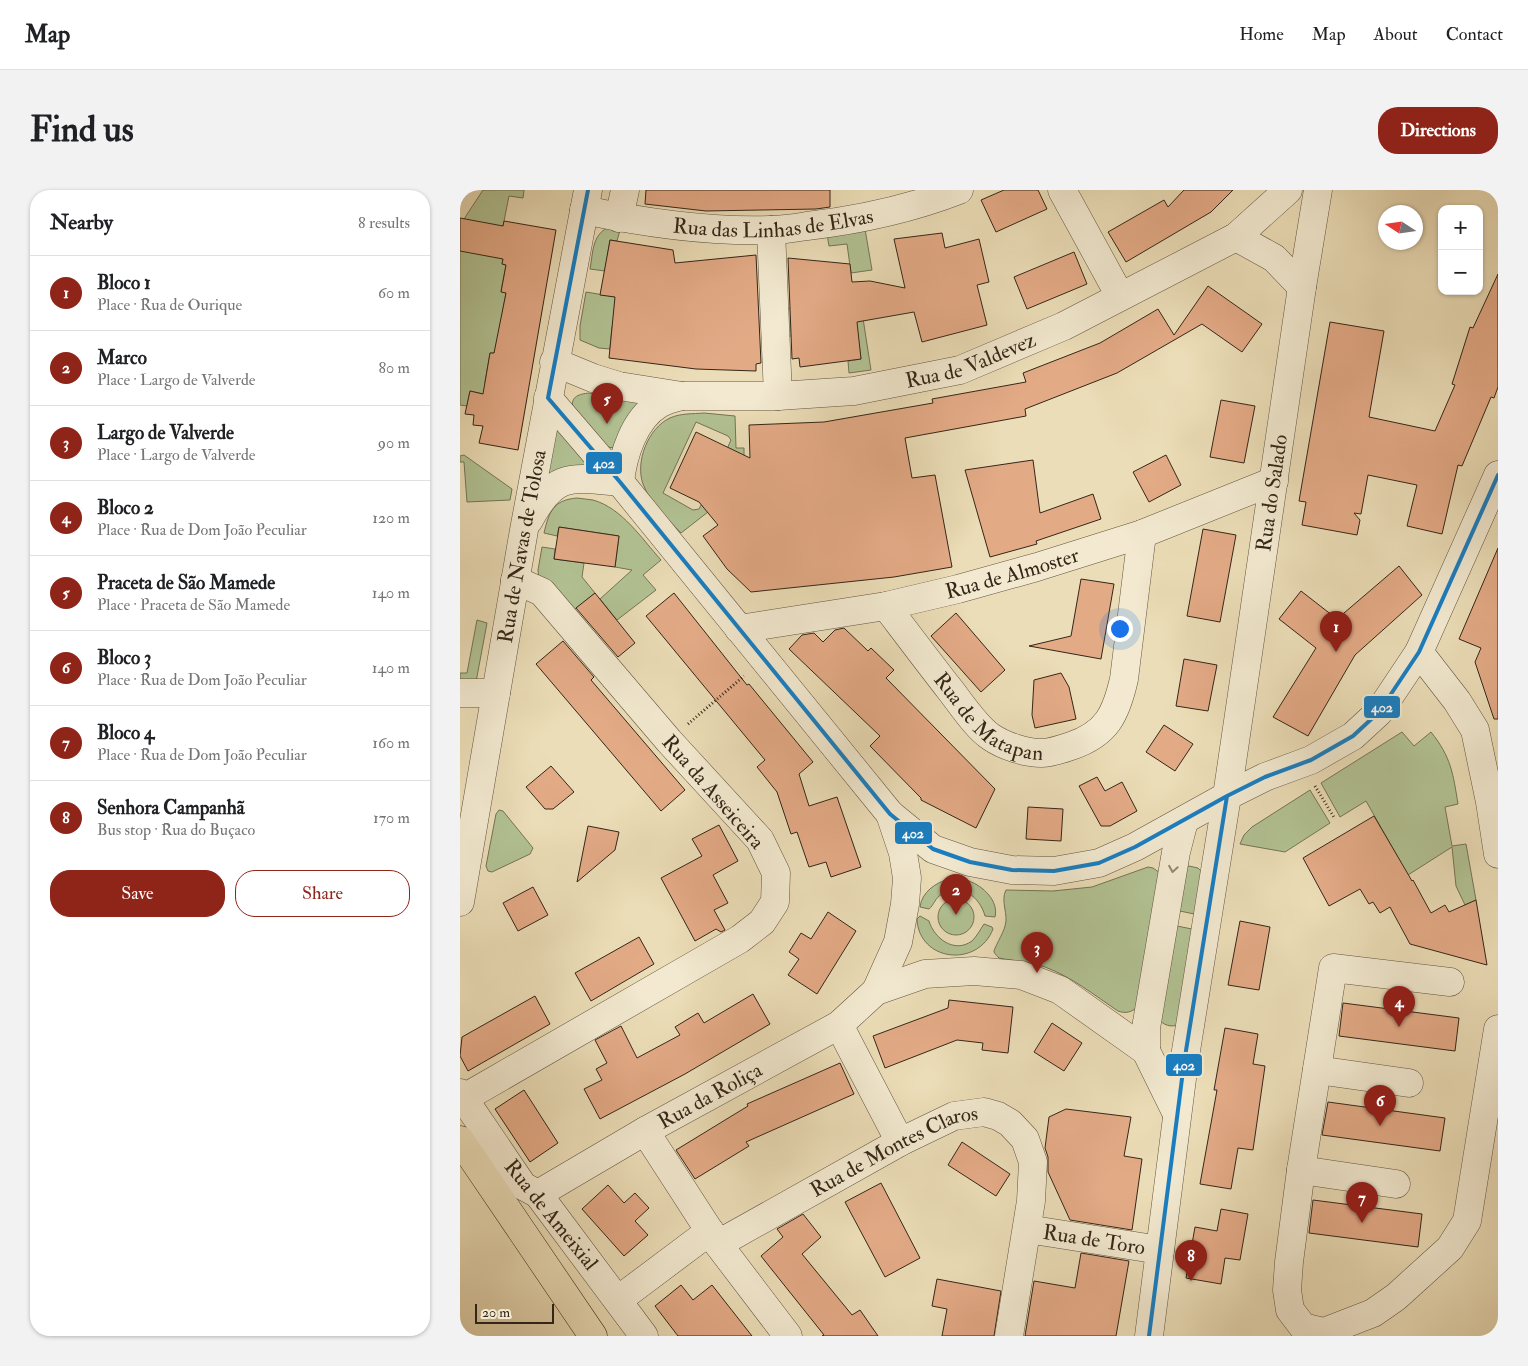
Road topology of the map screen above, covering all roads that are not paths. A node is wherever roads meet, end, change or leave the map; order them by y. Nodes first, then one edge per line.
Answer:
1 (625, 190) edge
2 (959, 190) edge
3 (1062, 190) edge
4 (1288, 190) edge
5 (1318, 190) edge
6 (907, 198) edge
7 (586, 200) edge
8 (619, 218) junction
9 (772, 230) junction
10 (1236, 236) junction
11 (1302, 287) junction
12 (1120, 296) junction
13 (554, 362) junction
14 (682, 396) junction
15 (778, 396) junction
16 (548, 398) junction
17 (1498, 476) edge
18 (1274, 481) junction
19 (620, 482) junction
20 (1489, 517) edge
21 (524, 530) junction
22 (1142, 534) junction
23 (515, 580) junction
24 (886, 606) junction
25 (740, 630) junction
26 (1419, 652) junction
27 (460, 693) edge
28 (496, 693) junction
29 (1228, 796) junction
30 (1494, 803) edge
31 (890, 814) junction
32 (1184, 821) junction
33 (1498, 854) edge
34 (460, 902) edge
35 (1450, 982) dead end
36 (876, 991) junction
37 (839, 1025) junction
38 (1498, 1029) edge
39 (1146, 1050) junction
40 (1318, 1070) junction
41 (1409, 1083) dead end
42 (462, 1096) edge
43 (1177, 1114) junction
44 (645, 1131) junction
45 (460, 1140) edge
46 (900, 1142) junction
47 (1301, 1170) junction
48 (1396, 1184) dead end
49 (538, 1194) junction
50 (1026, 1229) junction
51 (714, 1237) junction
52 (1160, 1250) junction
53 (618, 1300) junction
54 (1349, 1330) edge
55 (593, 1336) edge
56 (644, 1336) edge
57 (788, 1336) edge
58 (1009, 1336) edge
59 (1149, 1336) edge

1 - 8 street
2 - 6 street, Rua das Linhas de Elvas
3 - 12 street
4 - 10 street, Rua de Valdevez
5 - 11 street, Rua do Salado
6 - 9 street, Rua das Linhas de Elvas
7 - 8 street, Rua das Linhas de Elvas
7 - 13 street, Rua de Navas de Tolosa
8 - 9 street, Rua das Linhas de Elvas
9 - 15 street
10 - 11 street
10 - 12 street, Rua de Valdevez
11 - 18 street, Rua do Salado
12 - 15 street, Rua de Valdevez
13 - 14 street
13 - 16 street, Rua de Navas de Tolosa
14 - 15 street, Rua de Valdevez
14 - 19 street
16 - 19 street
16 - 21 street, Rua de Navas de Tolosa
17 - 20 street
18 - 22 street, Rua de Almoster
18 - 29 street, Rua do Salado
19 - 21 street
19 - 25 street
20 - 26 street
21 - 23 street, Rua de Navas de Tolosa
22 - 24 street, Rua de Almoster
22 - 24 street, Rua de Matapan
23 - 28 street, Rua de Navas de Tolosa
23 - 42 street, Rua da Asseiceira
24 - 25 street, Rua de Almoster
25 - 31 street
26 - 29 street
26 - 30 street
27 - 28 street
28 - 34 street, Rua de Navas de Tolosa
29 - 32 street
29 - 43 street, Rua do Salado
30 - 33 street
31 - 32 street
31 - 36 street
32 -> 39 street
35 - 40 street
36 - 37 street, Rua da Roliça
36 - 39 street
37 - 44 street, Rua da Roliça
37 - 46 street
38 - 54 street
39 - 43 street
40 - 41 street
40 - 47 street
42 - 49 street, Rua de Ameixial
43 - 52 street, Rua do Salado
44 - 49 street, Rua da Roliça
44 - 51 street
45 - 55 main road
46 - 50 street, Rua de Montes Claros
46 - 51 street, Rua de Montes Claros
47 - 48 street
47 - 54 street
49 - 53 street, Rua de Ameixial
50 - 52 street, Rua de Toro
50 - 58 street, Rua de Montes Claros
51 - 53 street, Rua de Montes Claros
51 - 57 street
52 - 59 street, Rua do Salado
53 - 56 street, Rua de Ameixial

